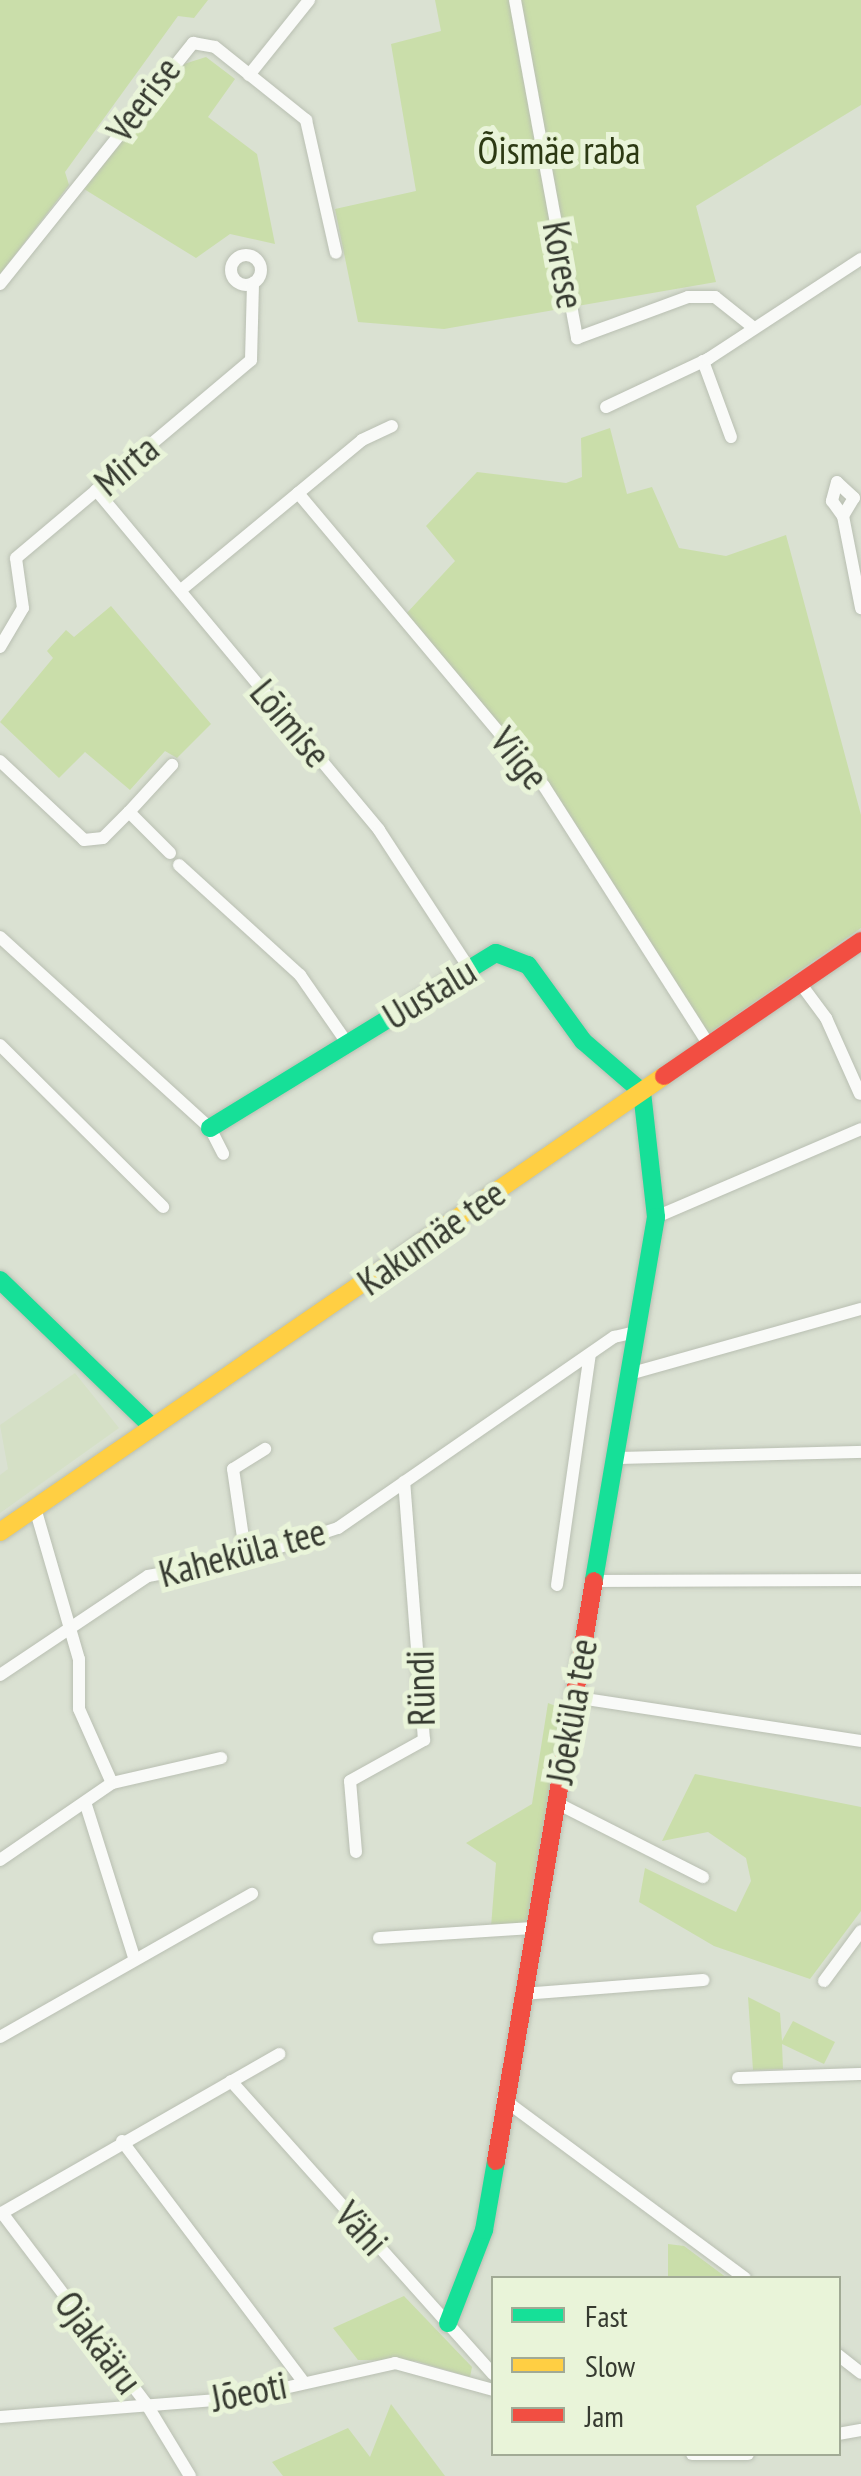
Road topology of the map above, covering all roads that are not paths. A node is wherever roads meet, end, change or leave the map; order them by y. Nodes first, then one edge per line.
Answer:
1 (309, 0) edge
2 (515, 0) edge
3 (249, 75) junction
4 (336, 253) dead end
5 (861, 259) edge
6 (253, 283) dead end
7 (0, 284) edge
8 (754, 328) junction
9 (702, 361) junction
10 (606, 406) dead end
11 (392, 426) dead end
12 (731, 437) dead end
13 (96, 490) junction
14 (298, 493) junction
15 (843, 516) junction
16 (181, 590) junction
17 (861, 608) edge
18 (0, 647) edge
19 (0, 761) edge
20 (172, 765) dead end
21 (128, 812) junction
22 (170, 853) dead end
23 (179, 866) dead end
24 (0, 937) edge
25 (861, 940) edge
26 (469, 968) junction
27 (800, 983) junction
28 (347, 1044) junction
29 (709, 1045) junction
30 (0, 1046) edge
31 (642, 1092) junction
32 (860, 1094) edge
33 (210, 1128) junction
34 (861, 1129) edge
35 (223, 1154) dead end
36 (163, 1208) dead end
37 (656, 1217) junction
38 (0, 1280) edge
39 (861, 1309) edge
40 (636, 1332) junction
41 (590, 1354) junction
42 (629, 1374) junction
43 (152, 1427) junction
44 (265, 1449) dead end
45 (861, 1452) edge
46 (615, 1458) junction
47 (404, 1482) junction
48 (36, 1508) junction
49 (0, 1532) edge
50 (246, 1558) junction
51 (861, 1580) edge
52 (593, 1582) junction
53 (557, 1586) dead end
54 (70, 1624) junction
55 (0, 1676) edge
56 (573, 1697) junction
57 (861, 1740) edge
58 (221, 1758) dead end
59 (112, 1784) junction
60 (556, 1802) junction
61 (86, 1806) junction
62 (356, 1852) dead end
63 (0, 1860) edge
64 (704, 1877) dead end
65 (252, 1894) dead end
66 (534, 1928) junction
67 (861, 1931) edge
68 (379, 1938) dead end
69 (134, 1956) junction
70 (703, 1980) dead end
71 (824, 1981) dead end
72 (522, 1994) junction
73 (0, 2037) edge
74 (279, 2054) dead end
75 (861, 2074) edge
76 (738, 2078) dead end
77 (231, 2081) junction
78 (503, 2100) junction
79 (122, 2141) junction
80 (1, 2213) edge
81 (742, 2276) edge
82 (448, 2323) junction
83 (841, 2357) edge
84 (491, 2371) edge
85 (861, 2373) edge
86 (302, 2380) junction
87 (491, 2389) edge
88 (147, 2405) junction
89 (0, 2417) edge
90 (190, 2476) edge

1 - 3 street
2 - 8 street, Korese
3 - 4 street, Veerise
3 - 7 street, Veerise
5 - 8 street
6 - 13 street, Mirta
8 - 9 street
9 - 10 street
9 - 12 street
11 - 14 street
13 - 16 street, Lõimise
13 - 18 street, Mirta
14 - 16 street
14 - 29 street, Viige
15 - 15 street
15 - 17 street
16 - 26 street, Lõimise
19 - 21 street
20 - 21 street
21 - 22 street
23 - 28 street
24 - 33 street
25 - 27 street, Kakumäe tee
26 - 28 street, Uustalu
26 - 31 street, Uustalu
27 - 29 street, Kakumäe tee
27 - 32 street
28 - 33 street, Uustalu
29 - 31 street, Kakumäe tee
30 - 36 street
31 - 37 street, Jõeküla tee
31 - 43 street, Kakumäe tee
33 - 35 street
34 - 37 street
37 - 40 street, Jõeküla tee
38 - 43 street
39 - 42 street
40 - 41 street, Kaheküla tee
40 - 42 street, Jõeküla tee
41 - 47 street, Kaheküla tee
41 - 53 street
42 - 46 street, Jõeküla tee
43 - 48 street, Kakumäe tee
44 - 50 street
45 - 46 street
46 - 52 street, Jõeküla tee
47 - 50 street, Kaheküla tee
47 - 62 street, Ründi
48 - 49 street, Kakumäe tee
48 - 54 street
50 - 54 street, Kaheküla tee
51 - 52 street
52 - 56 street, Jõeküla tee
54 - 55 street, Kaheküla tee
54 - 59 street
56 - 57 street
56 - 60 street, Jõeküla tee
58 - 59 street
59 - 61 street
60 - 64 street
60 - 66 street, Jõeküla tee
61 - 63 street
61 - 69 street
65 - 69 street
66 - 68 street
66 - 72 street, Jõeküla tee
67 - 71 street
69 - 73 street
70 - 72 street
72 - 78 street, Jõeküla tee
74 - 77 street
75 - 76 street
77 - 79 street
77 - 82 street, Vähi
78 - 81 street
78 - 82 street, Jõeküla tee
79 - 80 street
79 - 86 street
80 - 88 street, Ojakääru
82 - 84 street, Vähi
83 - 85 street
86 - 87 street, Jõeoti
86 - 88 street, Jõeoti
88 - 89 street, Jõeoti
88 - 90 street, Ojakääru

